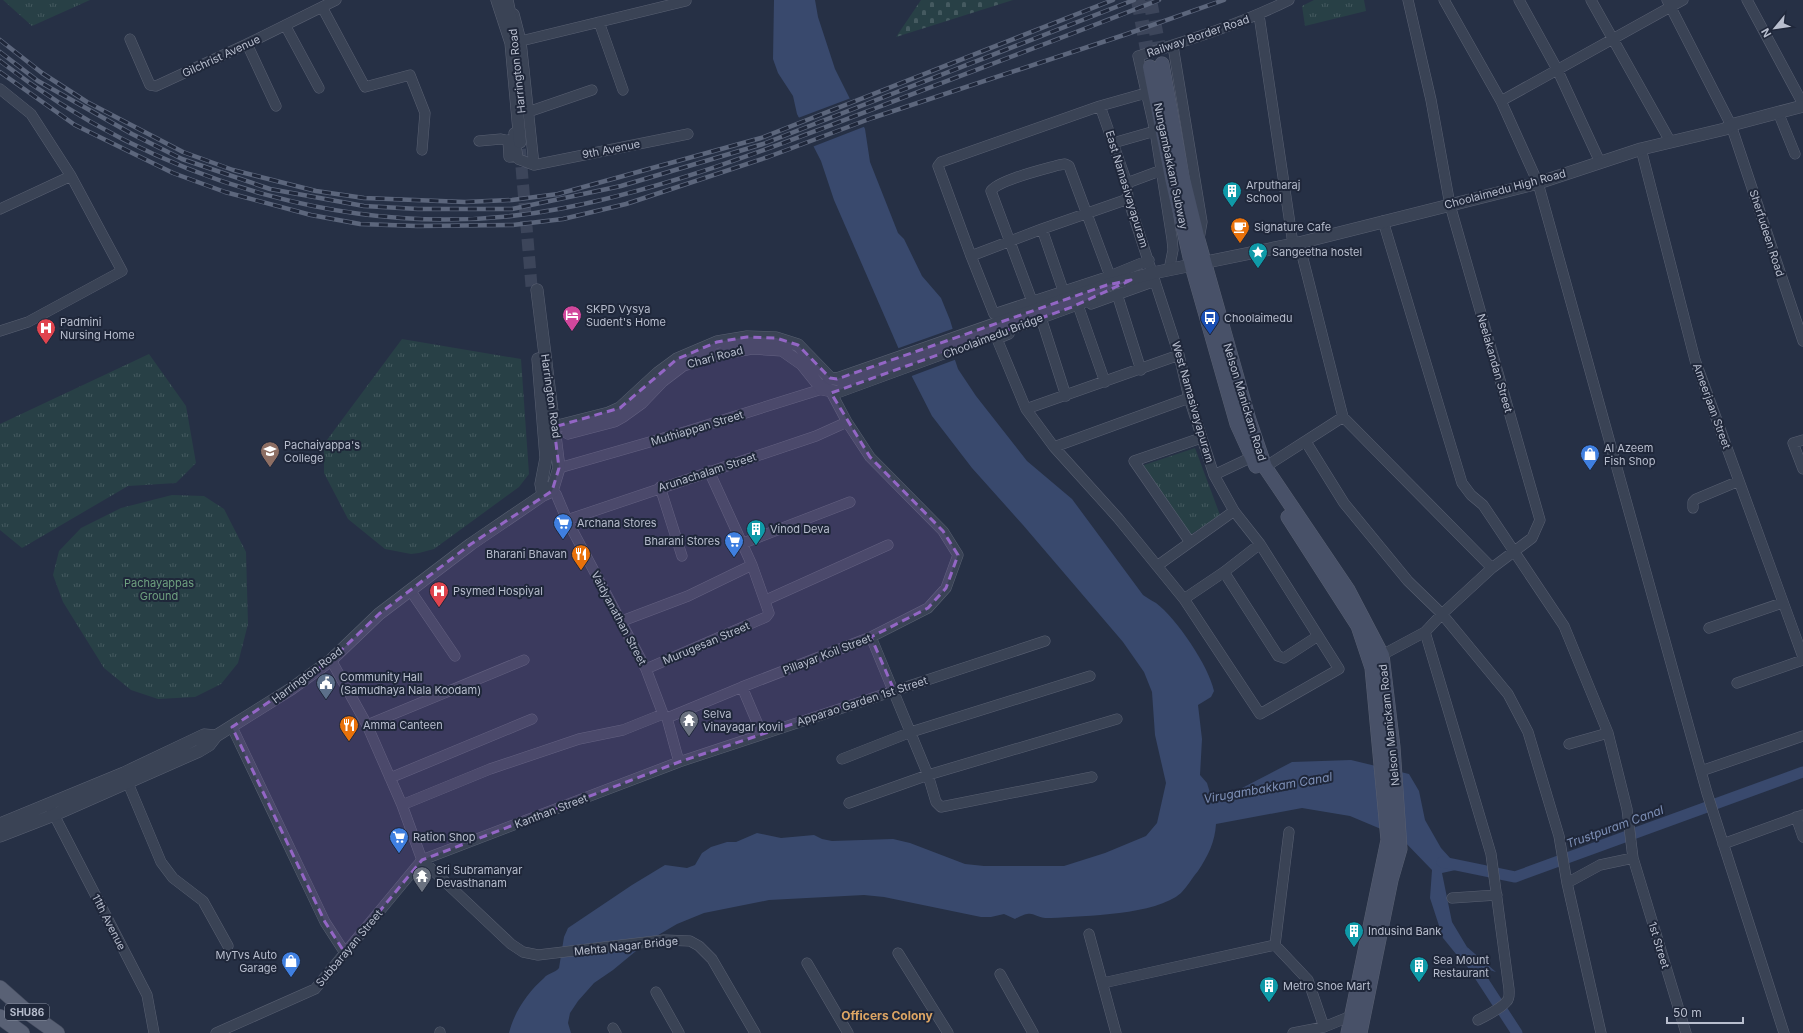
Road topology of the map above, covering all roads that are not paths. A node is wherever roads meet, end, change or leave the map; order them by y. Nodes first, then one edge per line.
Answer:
1 (336, 0) edge
2 (492, 0) edge
3 (497, 0) edge
4 (507, 0) edge
5 (510, 0) edge
6 (1289, 0) edge
7 (1408, 0) edge
8 (1444, 0) edge
9 (1519, 0) edge
10 (1591, 0) edge
11 (1683, 0) edge
12 (1747, 0) edge
13 (686, 1) edge
14 (1668, 3) edge
15 (322, 7) junction
16 (1260, 15) junction
17 (600, 22) junction
18 (285, 25) junction
19 (130, 39) dead end
20 (1612, 39) junction
21 (521, 41) junction
22 (247, 44) junction
23 (1173, 46) junction
24 (1557, 69) junction
25 (319, 88) dead end
26 (0, 89) edge
27 (592, 90) dead end
28 (623, 90) dead end
29 (1146, 93) junction
30 (1501, 101) junction
31 (1803, 105) edge
32 (276, 106) dead end
33 (1100, 106) junction
34 (528, 112) junction
35 (1778, 112) junction
36 (1731, 125) junction
37 (1155, 131) junction
38 (688, 134) dead end
39 (479, 141) dead end
40 (1670, 141) junction
41 (517, 142) junction
42 (1113, 143) junction
43 (1641, 149) junction
44 (422, 150) dead end
45 (1795, 154) dead end
46 (1600, 162) junction
47 (534, 165) junction
48 (1162, 170) junction
49 (71, 176) junction
50 (1127, 183) junction
51 (1538, 183) junction
52 (1128, 199) junction
53 (1450, 205) junction
54 (0, 209) edge
55 (1087, 213) junction
56 (1383, 221) junction
57 (1042, 229) junction
58 (1198, 240) junction
59 (1010, 242) junction
60 (1296, 244) junction
61 (971, 256) junction
62 (1149, 260) junction
63 (1198, 264) junction
64 (1169, 270) junction
65 (1110, 276) junction
66 (1154, 277) junction
67 (1063, 290) junction
68 (1117, 294) junction
69 (1032, 302) junction
70 (1079, 308) junction
71 (1042, 321) junction
72 (0, 331) edge
73 (983, 334) joint
74 (1803, 341) edge
75 (1179, 355) junction
76 (1141, 370) junction
77 (830, 378) junction
78 (852, 381) junction
79 (1105, 382) junction
80 (826, 390) junction
81 (1066, 396) junction
82 (1189, 398) junction
83 (1026, 410) junction
84 (1343, 417) junction
85 (847, 422) junction
86 (555, 430) junction
87 (1201, 438) junction
88 (1803, 440) edge
89 (1306, 442) junction
90 (1054, 446) junction
91 (1252, 456) junction
92 (559, 468) junction
93 (1265, 468) junction
94 (1803, 469) edge
95 (709, 471) junction
96 (1214, 476) junction
97 (1739, 482) junction
98 (660, 487) junction
99 (545, 490) junction
100 (850, 502) dead end
101 (1693, 508) dead end
102 (1234, 511) junction
103 (567, 520) junction
104 (1190, 542) junction
105 (741, 544) junction
106 (1260, 544) junction
107 (888, 545) dead end
108 (1516, 551) junction
109 (682, 556) dead end
110 (752, 566) junction
111 (1157, 566) junction
112 (1492, 568) junction
113 (1224, 572) junction
114 (410, 590) junction
115 (1184, 599) junction
116 (766, 600) junction
117 (1782, 603) junction
118 (1442, 614) junction
119 (622, 621) junction
120 (1708, 628) dead end
121 (1425, 632) junction
122 (1318, 636) junction
123 (872, 637) junction
124 (1045, 641) dead end
125 (1382, 655) junction
126 (455, 656) dead end
127 (1803, 657) edge
128 (331, 660) junction
129 (524, 660) dead end
130 (1803, 660) edge
131 (646, 669) junction
132 (1090, 676) dead end
133 (1737, 683) dead end
134 (742, 687) junction
135 (894, 690) junction
136 (665, 716) junction
137 (532, 719) dead end
138 (1116, 719) dead end
139 (367, 725) junction
140 (232, 727) junction
141 (911, 732) junction
142 (762, 734) junction
143 (1608, 734) junction
144 (1803, 736) edge
145 (1569, 744) dead end
146 (842, 758) dead end
147 (679, 762) junction
148 (1701, 771) junction
149 (928, 775) junction
150 (126, 778) junction
151 (390, 778) junction
152 (1092, 778) dead end
153 (849, 803) dead end
154 (402, 805) junction
155 (52, 810) junction
156 (1800, 816) edge
157 (0, 824) edge
158 (1289, 832) dead end
159 (0, 836) edge
160 (1803, 838) edge
161 (1723, 844) junction
162 (1633, 858) junction
163 (422, 860) junction
164 (1567, 883) junction
165 (1497, 895) junction
166 (1452, 898) dead end
167 (1089, 934) dead end
168 (1275, 945) junction
169 (228, 946) dead end
170 (345, 953) junction
171 (898, 953) dead end
172 (808, 963) dead end
173 (1000, 974) dead end
174 (1103, 983) junction
175 (0, 988) edge
176 (656, 992) dead end
177 (1357, 1014) junction
178 (0, 1017) edge
179 (1478, 1020) dead end
180 (1324, 1026) junction
181 (22, 1033) edge
182 (56, 1033) edge
183 (154, 1033) edge
184 (216, 1033) edge
185 (679, 1033) edge
186 (755, 1033) edge
187 (848, 1033) edge
188 (948, 1033) edge
189 (1033, 1033) edge
190 (1116, 1033) edge
191 (1293, 1033) edge
192 (1348, 1033) edge
193 (1360, 1033) edge
194 (1601, 1033) edge
195 (1686, 1033) edge
196 (1784, 1033) edge

1 - 15 street, Gilchrist Avenue
2 - 41 street
3 - 41 street, Harrington Road
4 - 41 street, Harrington Road
5 - 21 street
6 - 16 street, Railway Border Road
7 - 53 street, Neelakandan Street
8 - 30 street
9 - 24 street
10 - 20 street
11 - 14 street
12 - 31 street
13 - 17 street
14 - 20 street
14 - 36 street, Sherfudeen Road
15 - 18 street, Gilchrist Avenue
15 - 44 street
16 - 23 street, Railway Border Road
16 - 60 street, Railway Border Road
17 - 21 street
17 - 28 street
18 - 22 street, Gilchrist Avenue
18 - 25 street
19 - 22 street, Gilchrist Avenue
20 - 24 street
20 - 40 street
21 - 34 street
22 - 32 street
23 - 29 street, Railway Border Road
23 - 58 street
24 - 30 street
24 - 46 street
26 - 49 street
27 - 34 street
29 - 33 street
29 - 37 street, Railway Border Road
30 - 51 street
31 - 35 street, Choolaimedu High Road
33 - 42 street, East Namasivayapuram
33 - 61 street
34 - 47 street
35 - 36 street, Choolaimedu High Road
35 - 45 street
36 - 40 street, Choolaimedu High Road
36 - 74 street, Sherfudeen Road
37 - 42 street
37 - 48 street, Railway Border Road
38 - 47 street, 9th Avenue
39 - 41 street
40 - 43 street, Choolaimedu High Road
41 - 47 street
42 - 50 street, East Namasivayapuram
43 - 46 street, Choolaimedu High Road
43 - 97 street, Ameerjaan Street
46 - 51 street, Choolaimedu High Road
48 - 50 street
48 - 64 street, Railway Border Road
49 - 54 street
49 - 72 street
50 - 52 street, East Namasivayapuram
51 - 53 street, Choolaimedu High Road
51 - 148 street
52 - 55 street
52 - 62 street, East Namasivayapuram
53 - 56 street, Choolaimedu High Road
53 - 108 street, Neelakandan Street
55 - 57 street
55 - 59 street
55 - 65 street
56 - 60 street, Choolaimedu High Road
56 - 108 street, 1st Street
57 - 59 street
57 - 67 street
58 - 63 main road, Nungambakkam Subway
58 - 63 main road, Nungambakkam Subway
59 - 61 street
59 - 69 street
60 - 63 street, Choolaimedu High Road
60 - 84 street, Railway Border Road
61 - 69 street
62 - 65 street
62 - 66 street, East Namasivayapuram
63 - 64 street, Choolaimedu High Road
63 - 91 main road, Nelson Manickam Road
63 - 93 main road, Nelson Manickam Road
64 - 66 street, Choolaimedu High Road
65 - 67 street
66 - 68 street
66 - 73 street, Choolaimedu High Road
66 - 75 street, West Namasivayapuram
67 - 69 street
68 - 70 street
68 - 76 street
70 - 71 street
70 - 79 street
71 - 81 street
71 - 83 street
73 - 78 street, Choolaimedu Bridge
75 - 76 street
75 - 82 street, West Namasivayapuram
76 - 79 street
77 - 78 street
77 - 80 street
77 - 86 street, Chari Road
78 - 80 street
79 - 81 street
80 - 85 street
80 - 86 street, Chari Road
80 - 92 street, Muthiappan Street
81 - 83 street
82 - 87 street, West Namasivayapuram
82 - 90 street
83 - 90 street
84 - 89 street
84 - 112 street
85 - 95 street, Arunachalam Street
85 - 123 street, Pillayar Koil Street
86 - 92 street, Harrington Road
86 - 99 street, Harrington Road
87 - 96 street, West Namasivayapuram
87 - 104 street
88 - 94 street
89 - 93 street
89 - 118 street
90 - 111 street
91 - 96 street
91 - 177 main road, Nelson Manickam Road
92 - 99 street, Harrington Road
93 - 125 main road, Nelson Manickam Road
95 - 98 street, Arunachalam Street
95 - 105 street
96 - 102 street, West Namasivayapuram
97 - 101 street
97 - 117 street, Ameerjaan Street
98 - 103 street, Arunachalam Street
98 - 109 street
99 - 103 street, Vaidyanathan Street
99 - 114 street, Harrington Road
100 - 105 street
102 - 104 street
102 - 106 street, West Namasivayapuram
103 - 119 street, Vaidyanathan Street
104 - 111 street
105 - 110 street
106 - 113 street
106 - 122 street, West Namasivayapuram
107 - 116 street
108 - 112 street
108 - 143 street, 1st Street
110 - 116 street
110 - 119 street
111 - 115 street
112 - 118 street
113 - 115 street
113 - 122 street
114 - 126 street
114 - 128 street, Harrington Road
115 - 122 street, West Namasivayapuram
116 - 131 street, Murugesan Street
117 - 120 street
117 - 127 street, Ameerjaan Street
118 - 121 street
118 - 164 street
119 - 131 street, Vaidyanathan Street
121 - 125 street
121 - 165 street
123 - 134 street, Pillayar Koil Street
123 - 135 street
124 - 135 street, Apparao Garden 1st Street
125 - 177 main road, Nelson Manickam Road
128 - 139 street
128 - 140 street, Harrington Road
129 - 139 street
130 - 133 street
131 - 136 street, Vaidyanathan Street
132 - 141 street
134 - 136 street, Pillayar Koil Street
134 - 142 street
135 - 141 street
135 - 142 street, Apparao Garden 1st Street
136 - 147 street, Vaidyanathan Street
136 - 154 street, Pillayar Koil Street
137 - 151 street
138 - 149 street
139 - 151 street
140 - 150 street, Harrington Road
140 - 170 street
141 - 146 street
141 - 149 street
142 - 147 street, Apparao Garden 1st Street
143 - 145 street
143 - 162 street, 1st Street
144 - 148 street
147 - 163 street, Kanthan Street
148 - 161 street
149 - 152 street
149 - 153 street
150 - 155 street, Harrington Road
150 - 169 street
151 - 154 street
154 - 163 street
155 - 157 street
155 - 159 street
155 - 183 street, 11th Avenue
156 - 160 street
156 - 161 street
158 - 168 street
161 - 196 street
162 - 164 street
162 - 195 street, 1st Street
163 - 170 street, Subbarayan Street
163 - 186 street, Mehta Nagar Bridge
164 - 194 street
165 - 166 street
165 - 179 street
167 - 174 street
168 - 174 street
168 - 180 street
170 - 184 street, Subbarayan Street
171 - 188 street
172 - 187 street
173 - 189 street
174 - 190 street
175 - 182 main road, SHU86
176 - 185 street
177 - 180 street
177 - 192 main road, Nelson Manickam Road
177 - 193 main road, Nelson Manickam Road
178 - 181 main road, SHU86
180 - 191 street

